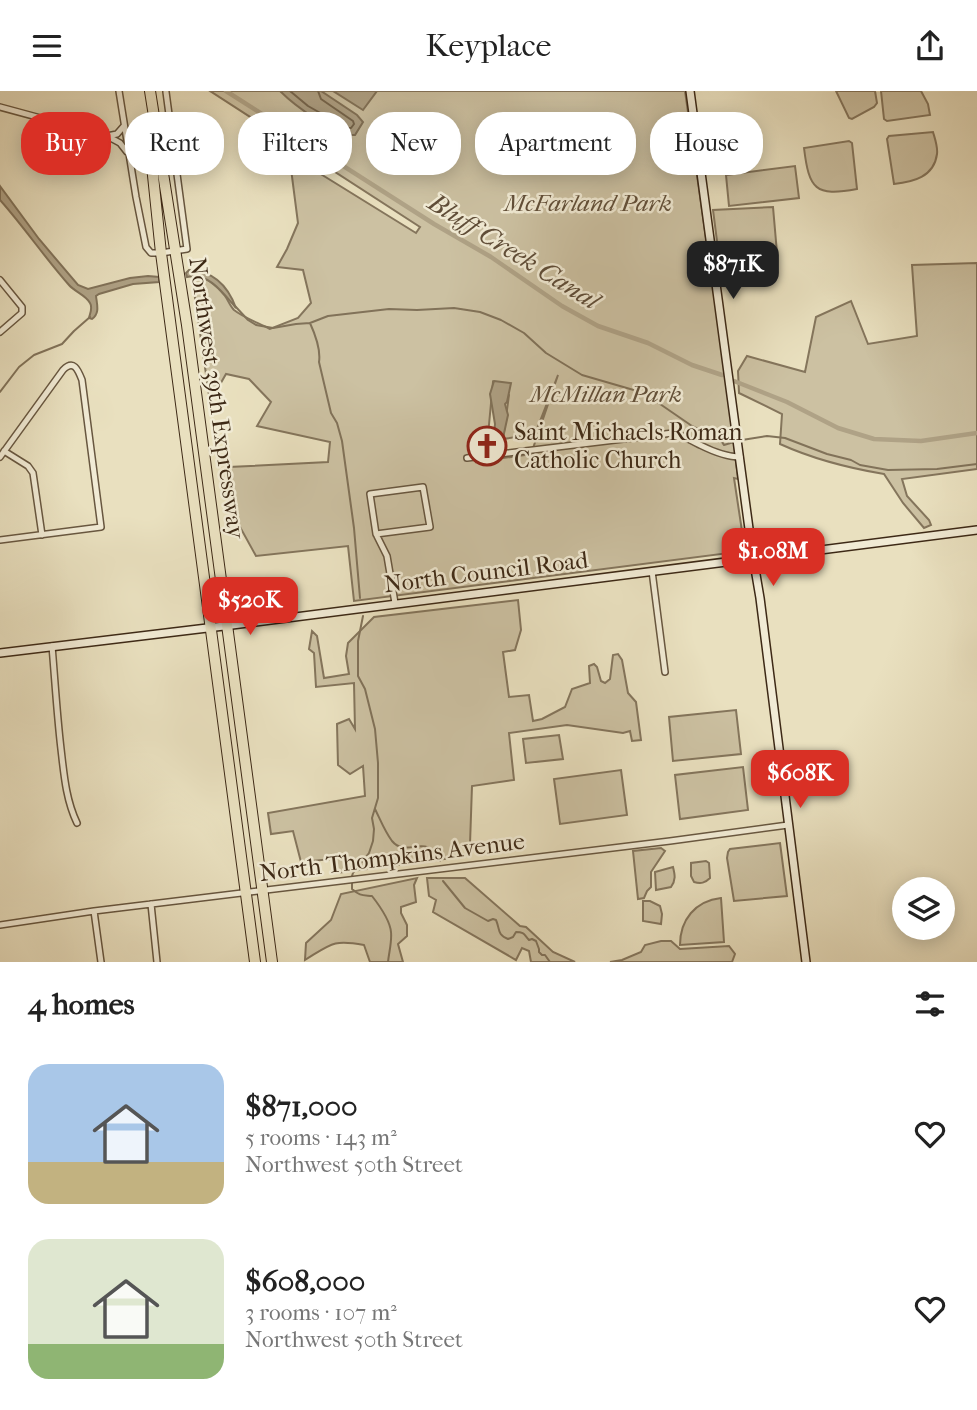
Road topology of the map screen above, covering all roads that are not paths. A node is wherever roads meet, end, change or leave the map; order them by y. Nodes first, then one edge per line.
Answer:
1 (119, 91) edge
2 (144, 91) edge
3 (150, 91) edge
4 (690, 91) edge
5 (166, 92) edge
6 (0, 107) edge
7 (21, 113) edge
8 (124, 125) junction
9 (125, 131) edge
10 (111, 135) edge
11 (111, 138) edge
12 (125, 149) edge
13 (133, 175) edge
14 (176, 251) junction
15 (161, 253) junction
16 (0, 280) edge
17 (0, 332) edge
18 (2, 454) edge
19 (740, 457) junction
20 (467, 458) dead end
21 (977, 530) edge
22 (376, 534) junction
23 (42, 535) junction
24 (0, 540) edge
25 (754, 558) junction
26 (652, 571) junction
27 (395, 603) junction
28 (227, 625) junction
29 (210, 628) junction
30 (52, 646) junction
31 (0, 653) edge
32 (665, 672) dead end
33 (77, 823) dead end
34 (788, 824) junction
35 (263, 891) junction
36 (246, 893) junction
37 (151, 904) junction
38 (94, 911) junction
39 (0, 925) edge
40 (101, 962) edge
41 (157, 962) edge
42 (255, 962) edge
43 (272, 962) edge
44 (806, 962) edge

1 - 8 street
2 - 15 highway, Northwest 39th Expressway
3 - 14 highway, Northwest 39th Expressway
4 - 19 main road
5 - 14 street
6 - 7 street
8 - 9 street
8 - 10 street
11 - 12 street
13 - 15 street
14 - 15 street
14 - 28 highway, Northwest 39th Expressway
15 - 29 highway, Northwest 39th Expressway
16 - 17 street
18 - 23 street
18 - 23 street
19 - 20 street
19 - 25 main road
21 - 25 main road, North Council Road
22 - 22 street
22 - 27 street
23 - 24 street
25 - 26 main road, North Council Road
25 - 34 main road
26 - 27 main road, North Council Road
26 - 32 street
27 - 28 main road, North Council Road
28 - 29 main road, North Council Road
28 - 35 highway, Northwest 39th Expressway
29 - 30 main road, North Council Road
29 - 36 highway, Northwest 39th Expressway
30 - 31 main road, North Council Road
30 - 33 street
34 - 35 street, North Thompkins Avenue
34 - 44 main road
35 - 36 street, North Thompkins Avenue
35 - 43 highway, Northwest 39th Expressway
36 - 37 street, North Thompkins Avenue
36 - 42 highway, Northwest 39th Expressway
37 - 38 street, North Thompkins Avenue
37 - 41 street
38 - 39 street, North Thompkins Avenue
38 - 40 street

